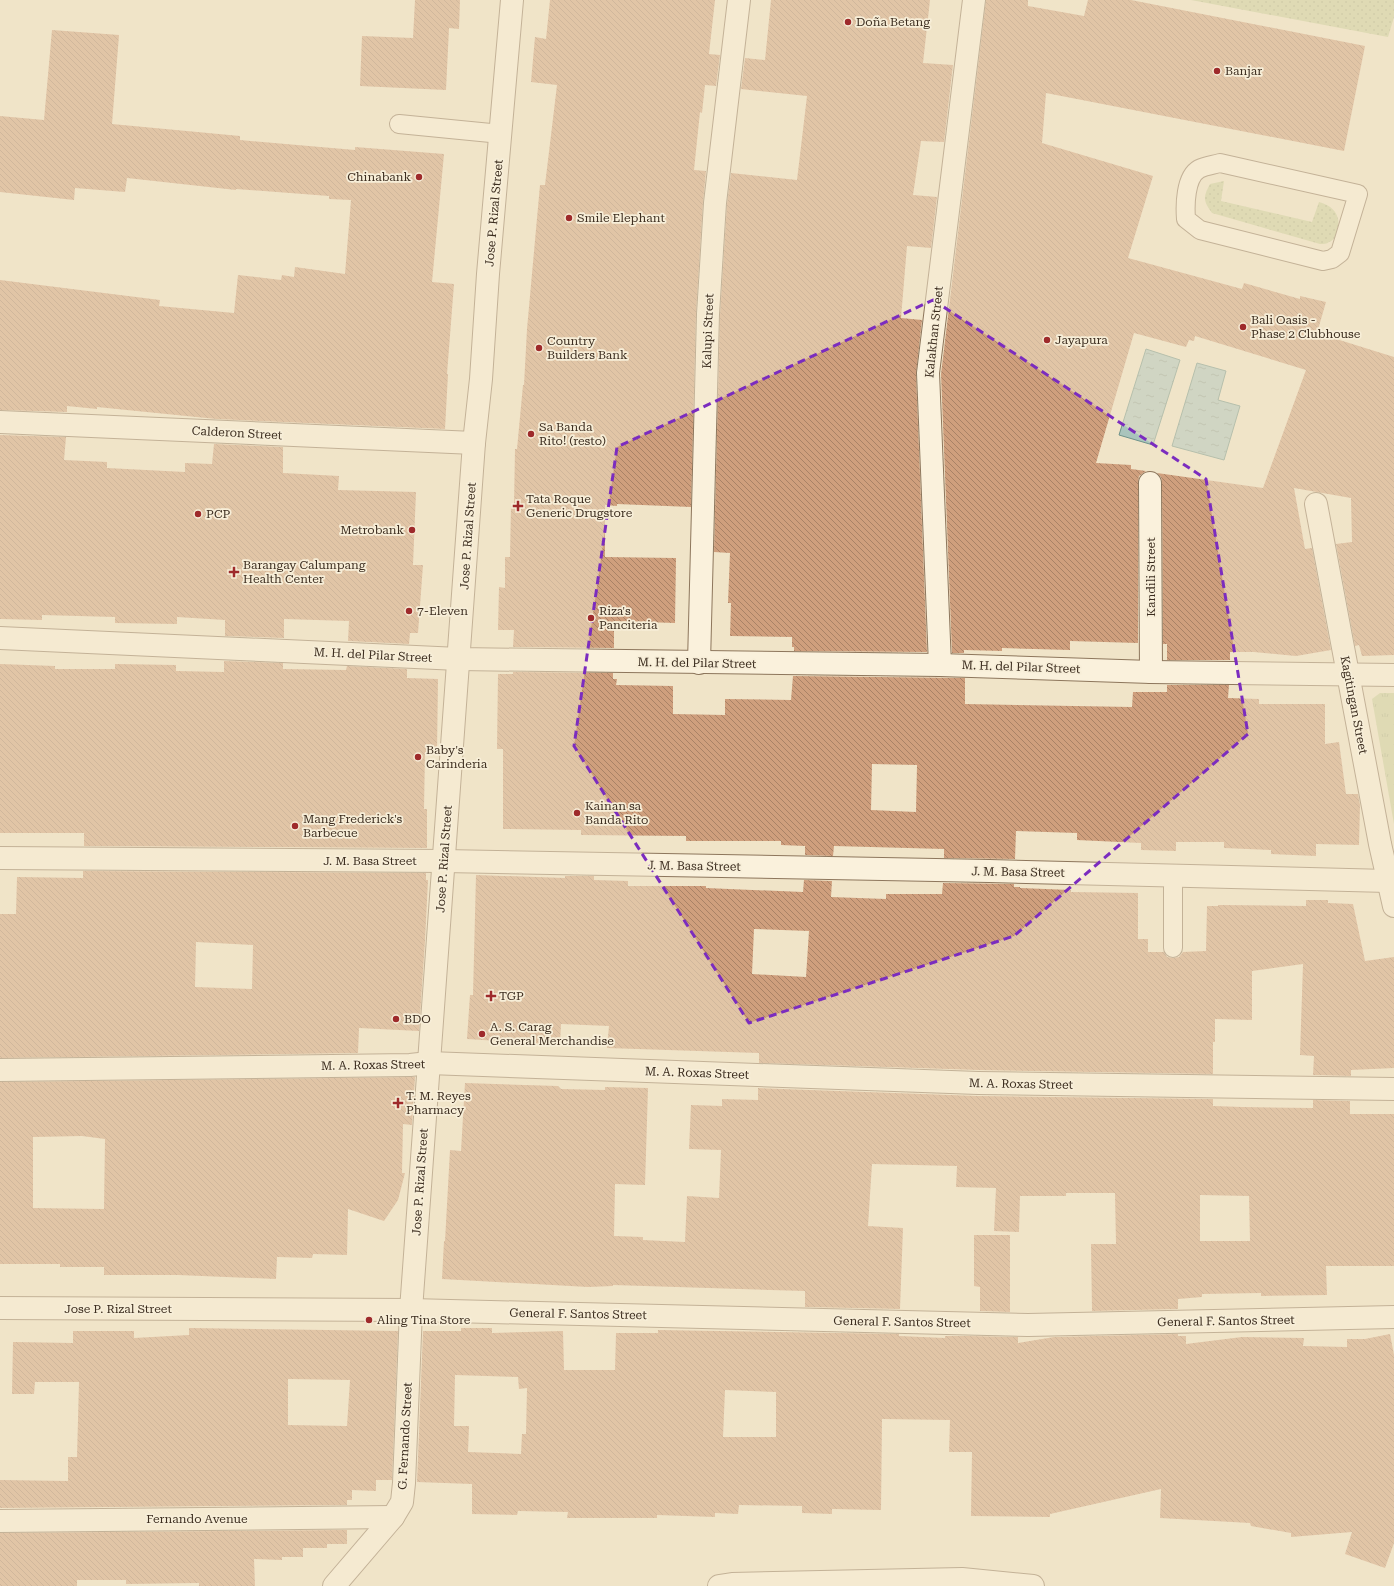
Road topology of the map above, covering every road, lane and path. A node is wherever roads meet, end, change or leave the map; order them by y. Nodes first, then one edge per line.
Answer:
1 (512, 0) edge
2 (739, 0) edge
3 (974, 0) edge
4 (399, 124) dead end
5 (500, 134) junction
6 (1358, 194) joint
7 (0, 422) edge
8 (474, 443) junction
9 (1150, 483) dead end
10 (1316, 504) dead end
11 (0, 638) edge
12 (459, 659) junction
13 (699, 663) junction
14 (940, 665) junction
15 (1151, 672) junction
16 (1349, 675) junction
17 (1394, 675) edge
18 (0, 858) edge
19 (444, 861) junction
20 (1174, 876) junction
21 (1388, 881) junction
22 (1394, 906) edge
23 (1172, 948) dead end
24 (429, 1063) junction
25 (0, 1070) edge
26 (1394, 1089) edge
27 (0, 1308) edge
28 (411, 1310) junction
29 (1394, 1317) edge
30 (393, 1517) junction
31 (0, 1521) edge
32 (334, 1586) edge
33 (719, 1586) edge
34 (1033, 1586) edge

1 - 5 street, Jose P. Rizal Street
2 - 13 street, Kalupi Street
3 - 14 street, Kalakhan Street
4 - 5 lane
5 - 8 street, Jose P. Rizal Street
6 - 6 lane
7 - 8 street, Calderon Street
8 - 12 street, Jose P. Rizal Street
9 - 15 street, Kandili Street
10 - 16 street, Kagitingan Street
11 - 12 street, M. H. del Pilar Street
12 - 13 street, M. H. del Pilar Street
12 - 19 street, Jose P. Rizal Street
13 - 14 street, M. H. del Pilar Street
14 - 15 street, M. H. del Pilar Street
15 - 16 street, M. H. del Pilar Street
16 - 17 street, M. H. del Pilar Street
16 - 21 street, Kagitingan Street
18 - 19 street, J. M. Basa Street
19 - 20 street, J. M. Basa Street
19 - 24 street, Jose P. Rizal Street
20 - 21 street, J. M. Basa Street
20 - 23 lane
21 - 22 street, Kagitingan Street
24 - 25 street, M. A. Roxas Street
24 - 26 street, M. A. Roxas Street
24 - 28 street, Jose P. Rizal Street
27 - 28 street, Jose P. Rizal Street
28 - 29 street, General F. Santos Street
28 - 30 street, G. Fernando Street
30 - 31 street, Fernando Avenue
30 - 32 street, G. Fernando Street
33 - 34 street

